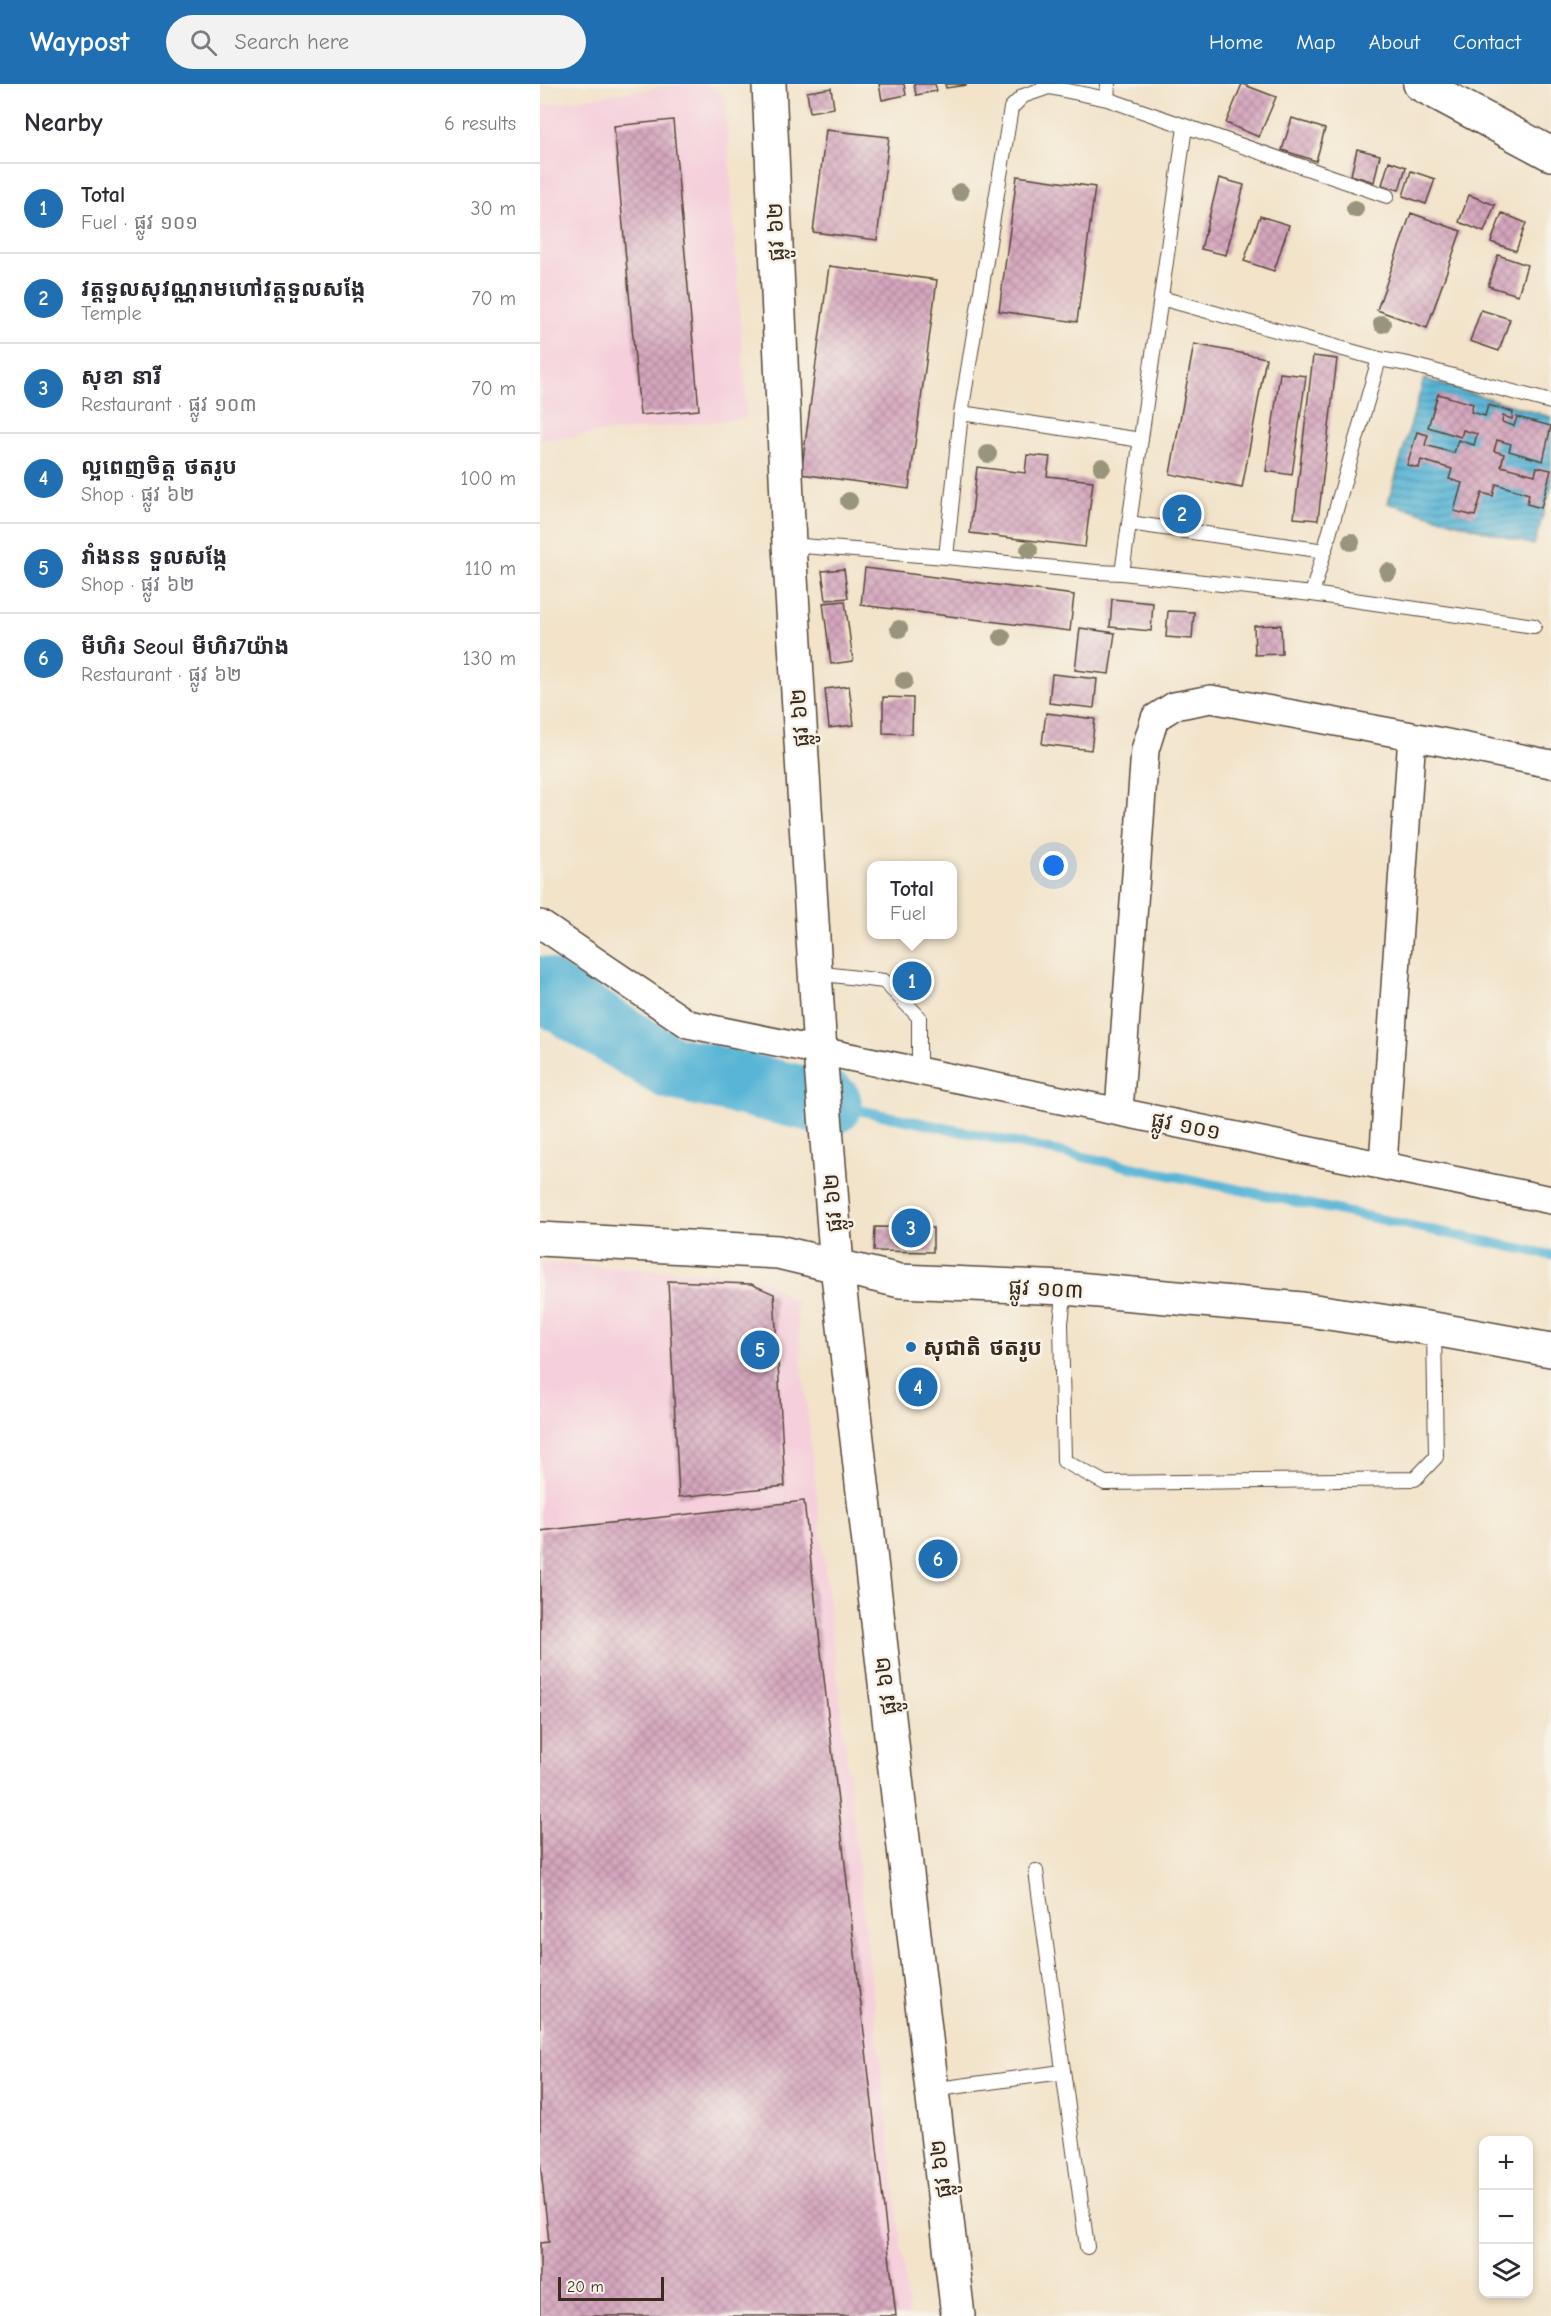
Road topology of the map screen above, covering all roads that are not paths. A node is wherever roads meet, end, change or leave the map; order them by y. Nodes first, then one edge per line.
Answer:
1 (769, 84) edge
2 (1108, 84) edge
3 (1420, 84) edge
4 (1049, 86) edge
5 (1107, 99) junction
6 (1185, 127) junction
7 (1551, 154) edge
8 (1387, 196) dead end
9 (1161, 298) junction
10 (1379, 359) junction
11 (1551, 402) edge
12 (961, 413) junction
13 (1141, 440) junction
14 (1129, 523) junction
15 (789, 545) junction
16 (1325, 551) junction
17 (946, 557) junction
18 (1122, 573) junction
19 (1312, 594) junction
20 (1534, 626) dead end
21 (1412, 736) junction
22 (1551, 764) edge
23 (540, 924) edge
24 (815, 973) junction
25 (821, 1067) junction
26 (919, 1071) junction
27 (1119, 1111) junction
28 (1383, 1164) junction
29 (1551, 1200) edge
30 (540, 1239) edge
31 (837, 1266) junction
32 (1065, 1288) junction
33 (1434, 1329) junction
34 (1551, 1350) edge
35 (1036, 1871) dead end
36 (1062, 2072) junction
37 (931, 2090) junction
38 (1087, 2247) dead end
39 (958, 2316) edge

1 - 15 street, ផ្លូវ ៦២
2 - 5 lane
3 - 7 street
4 - 5 lane
4 - 12 lane
5 - 6 lane
6 - 8 lane
6 - 9 lane
9 - 10 lane
9 - 13 lane
10 - 11 lane
10 - 16 lane
12 - 13 lane
12 - 17 lane
13 - 14 lane
14 - 16 lane
14 - 18 lane
15 - 17 lane
15 - 24 street, ផ្លូវ ៦២
16 - 19 lane
17 - 18 lane
18 - 19 lane
19 - 20 lane
21 - 22 street
21 - 27 street
21 - 28 street
23 - 25 street, ផ្លូវ ១០១
24 - 25 street, ផ្លូវ ៦២
24 - 26 lane
25 - 26 street, ផ្លូវ ១០១
25 - 31 street, ផ្លូវ ៦២
26 - 27 street, ផ្លូវ ១០១
27 - 28 street, ផ្លូវ ១០១
28 - 29 street, ផ្លូវ ១០១
30 - 31 street, ផ្លូវ ១០៣
31 - 32 street, ផ្លូវ ១០៣
31 - 37 street, ផ្លូវ ៦២
32 - 33 street, ផ្លូវ ១០៣
32 - 33 lane
33 - 34 street, ផ្លូវ ១០៣
35 - 36 lane
36 - 37 lane
36 - 38 lane
37 - 39 street, ផ្លូវ ៦២

